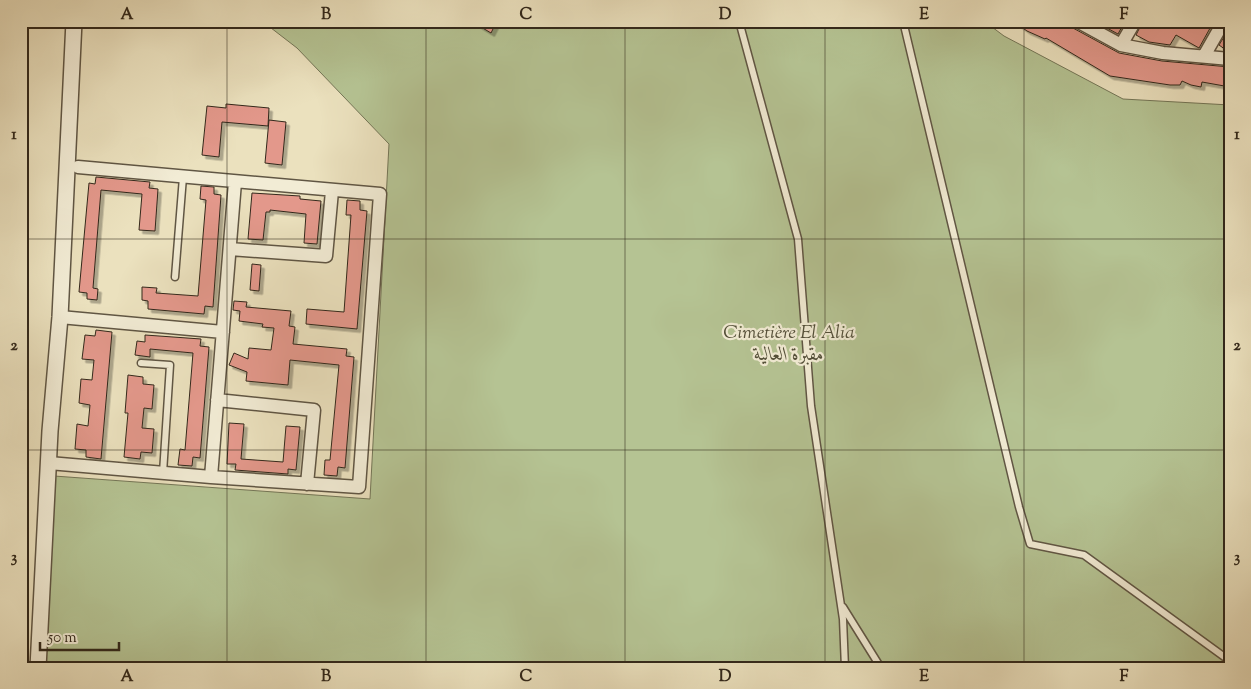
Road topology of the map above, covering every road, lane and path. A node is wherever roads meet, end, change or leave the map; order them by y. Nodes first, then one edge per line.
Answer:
1 (74, 21) edge
2 (903, 21) edge
3 (1077, 21) edge
4 (1135, 21) edge
5 (1224, 21) edge
6 (737, 22) edge
7 (1121, 45) junction
8 (1204, 56) junction
9 (1230, 58) edge
10 (78, 167) dead end
11 (183, 177) junction
12 (235, 182) junction
13 (332, 191) junction
14 (230, 249) junction
15 (175, 277) dead end
16 (60, 317) junction
17 (223, 332) junction
18 (141, 363) dead end
19 (217, 400) junction
20 (49, 463) junction
21 (163, 473) junction
22 (211, 477) junction
23 (307, 484) junction
24 (841, 605) junction
25 (1230, 661) edge
26 (38, 668) edge
27 (845, 668) edge
28 (881, 668) edge

1 - 16 street
2 - 25 lane
3 - 7 street
4 - 7 street
5 - 8 street
6 - 24 lane
7 - 8 street
8 - 9 street
10 - 11 street
11 - 12 street
11 - 15 lane
12 - 13 street
12 - 14 street
13 - 14 street
13 - 23 street
14 - 17 street
16 - 17 street
16 - 20 street
17 - 19 street
18 - 21 lane
19 - 22 street
19 - 23 street
20 - 21 street
20 - 26 street
21 - 22 street
22 - 23 street
24 - 27 lane
24 - 28 lane

